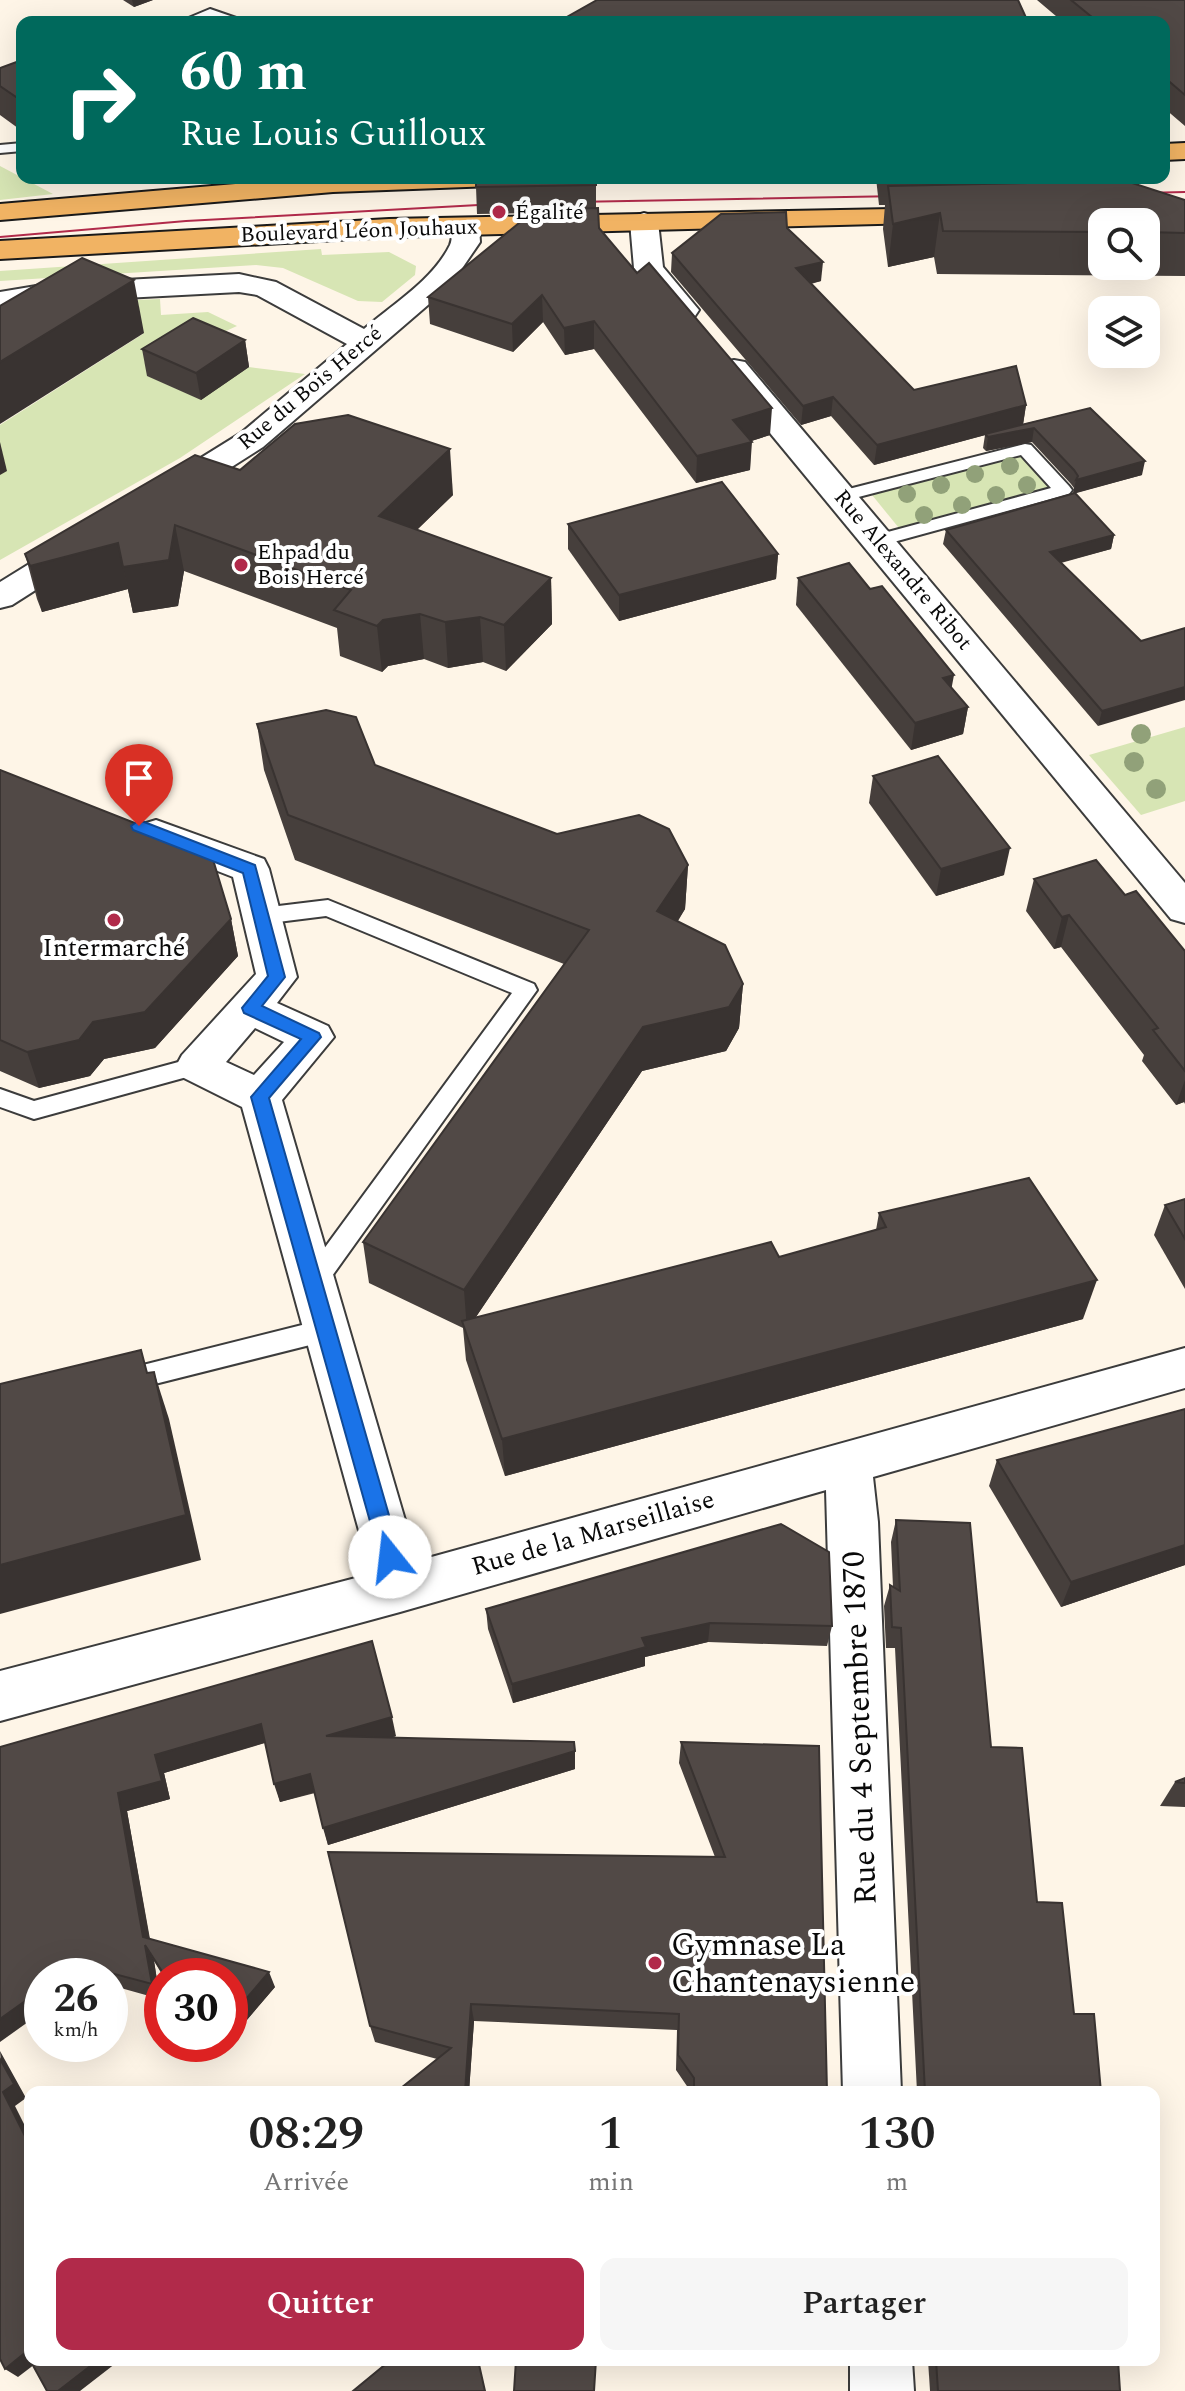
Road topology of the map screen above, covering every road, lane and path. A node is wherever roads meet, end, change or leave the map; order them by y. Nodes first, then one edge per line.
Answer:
1 (331, 184) edge
2 (0, 212) edge
3 (974, 215) edge
4 (644, 222) junction
5 (465, 227) junction
6 (0, 250) edge
7 (0, 301) edge
8 (364, 341) junction
9 (843, 496) junction
10 (146, 506) edge
11 (106, 531) edge
12 (879, 540) junction
13 (0, 597) edge
14 (118, 817) edge
15 (1185, 909) edge
16 (262, 916) junction
17 (250, 1008) junction
18 (197, 1066) junction
19 (260, 1097) junction
20 (0, 1098) edge
21 (313, 1283) junction
22 (326, 1330) junction
23 (1185, 1368) edge
24 (102, 1387) edge
25 (847, 1461) junction
26 (400, 1589) junction
27 (0, 1696) edge
28 (872, 2086) edge
29 (881, 2366) edge
30 (882, 2391) edge

1 - 2 main road, Boulevard Léon Jouhaux
3 - 4 main road, Boulevard Léon Jouhaux
4 - 5 main road, Boulevard Léon Jouhaux
4 - 9 street, Rue Alexandre Ribot
5 - 6 main road, Boulevard Léon Jouhaux
5 - 8 street, Rue du Bois Hercé
7 - 8 street
8 - 10 street, Rue du Bois Hercé
9 - 12 street, Rue Alexandre Ribot
9 - 12 lane
11 - 13 street
12 - 15 street, Rue Alexandre Ribot
14 - 16 street
16 - 17 street
16 - 21 lane
17 - 18 street
17 - 19 street
18 - 19 street
18 - 20 lane
19 - 21 street
21 - 22 street
22 - 24 lane
22 - 26 street
23 - 25 street, Rue de la Marseillaise
25 - 26 street, Rue de la Marseillaise
25 - 28 street, Rue du 4 Septembre 1870
26 - 27 street, Rue de la Marseillaise
29 - 30 street

